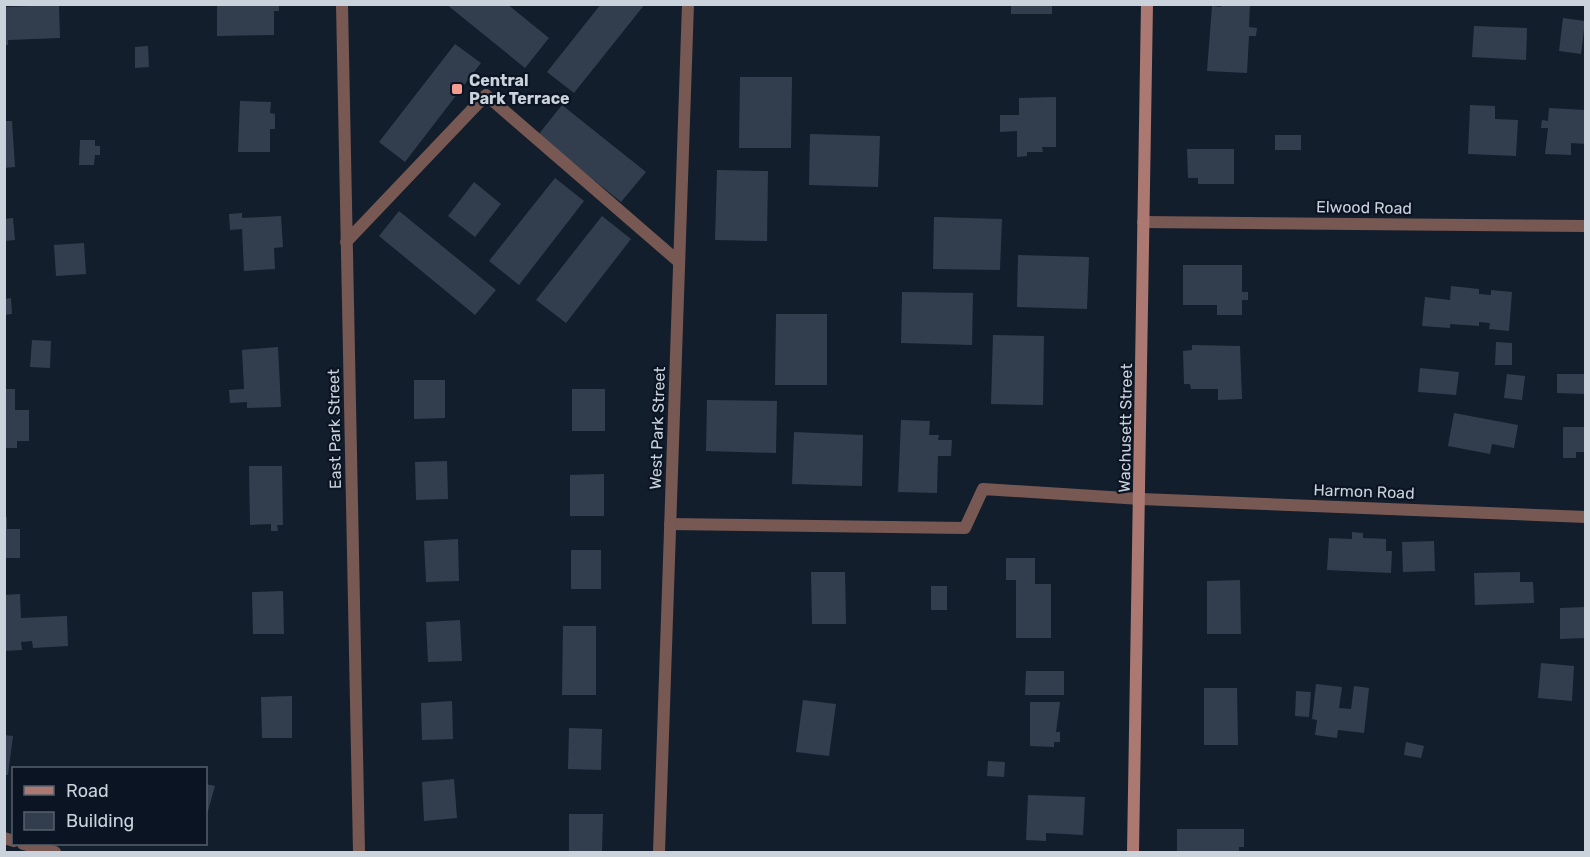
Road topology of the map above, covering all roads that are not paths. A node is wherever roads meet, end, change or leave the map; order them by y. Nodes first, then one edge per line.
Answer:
1 (342, 4) edge
2 (688, 4) edge
3 (1147, 4) edge
4 (1143, 222) junction
5 (1586, 226) edge
6 (346, 242) junction
7 (680, 262) junction
8 (1141, 499) junction
9 (1586, 517) edge
10 (670, 524) junction
11 (30, 845) edge
12 (55, 852) edge
13 (358, 852) edge
14 (658, 852) edge
15 (1133, 852) edge

1 - 6 street, East Park Street
2 - 7 street, West Park Street
3 - 4 street, Wachusett Street
4 - 5 street, Elwood Road
4 - 8 street, Wachusett Street
6 - 7 street
6 - 13 street, East Park Street
7 - 10 street, West Park Street
8 - 9 street, Harmon Road
8 - 10 street, Harmon Road
8 - 15 street, Wachusett Street
10 - 14 street, West Park Street
11 - 12 street

